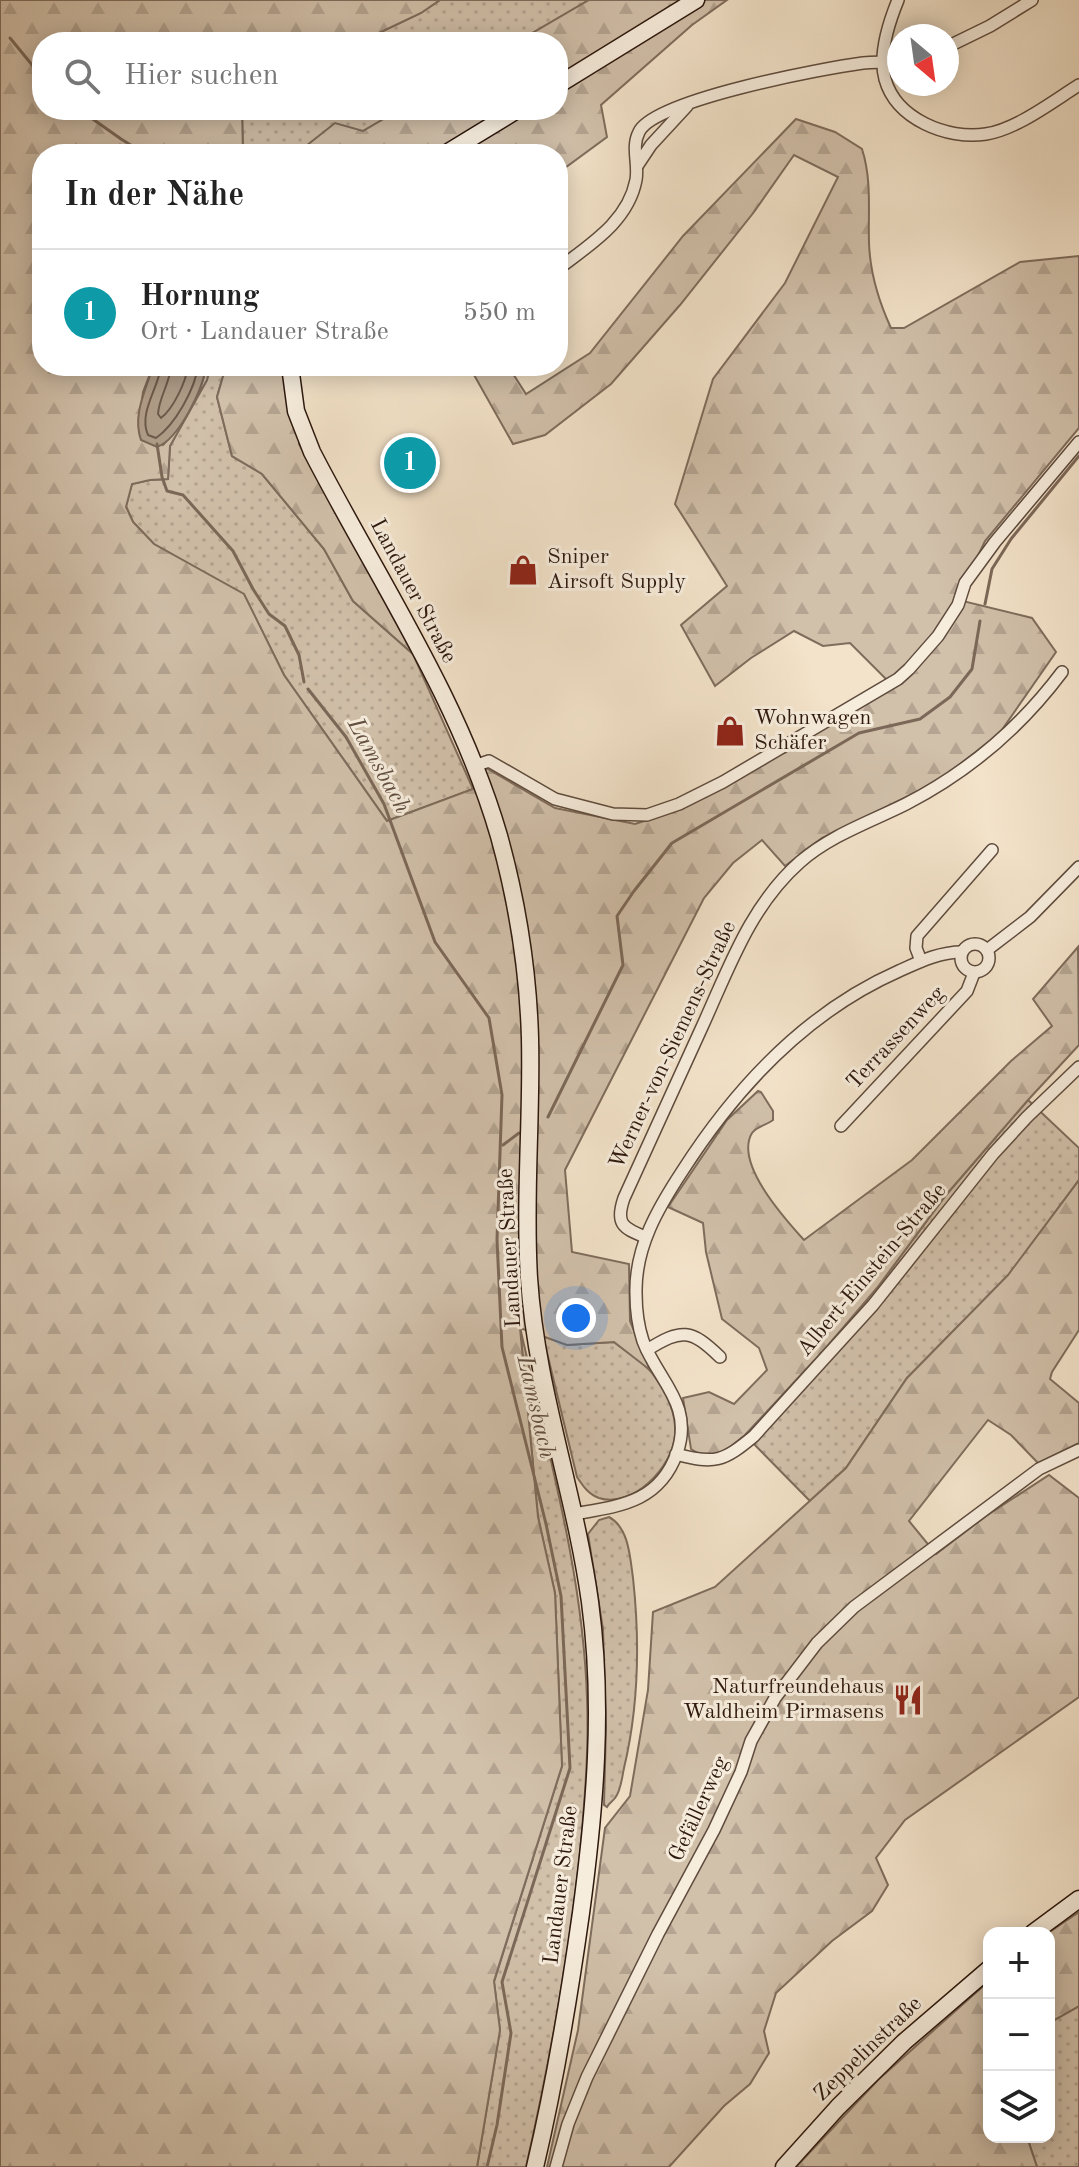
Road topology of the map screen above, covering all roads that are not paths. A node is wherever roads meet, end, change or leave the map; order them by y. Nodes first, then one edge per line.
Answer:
1 (696, 0) edge
2 (898, 0) edge
3 (1032, 0) edge
4 (959, 41) edge
5 (883, 63) junction
6 (887, 63) edge
7 (568, 79) edge
8 (1079, 85) edge
9 (688, 104) junction
10 (501, 120) edge
11 (461, 144) edge
12 (637, 167) junction
13 (568, 261) edge
14 (291, 376) edge
15 (1079, 442) edge
16 (1062, 672) dead end
17 (474, 766) junction
18 (992, 850) dead end
19 (1079, 867) edge
20 (987, 950) junction
21 (962, 952) junction
22 (921, 961) junction
23 (974, 973) junction
24 (1079, 1067) edge
25 (841, 1126) dead end
26 (645, 1237) junction
27 (647, 1350) junction
28 (720, 1357) dead end
29 (1079, 1450) edge
30 (676, 1454) junction
31 (574, 1514) junction
32 (1079, 1899) edge
33 (1041, 1927) edge
34 (983, 1974) edge
35 (535, 2167) edge
36 (556, 2167) edge
37 (784, 2167) edge

1 - 7 main road
2 - 5 street
3 - 4 street
5 - 6 street
5 - 8 street
5 - 9 street
9 - 12 street
9 - 12 street
10 - 11 main road
12 - 13 street
14 - 17 main road, Landauer Straße
15 - 17 street
16 - 26 street, Werner-von-Siemens-Straße
17 - 31 main road, Landauer Straße
18 - 22 street
19 - 20 street
20 - 21 street
20 - 23 street
21 - 22 street
21 - 23 street
22 - 26 street
23 - 25 street, Terrassenweg
24 - 30 street, Albert-Einstein-Straße
26 - 27 street
27 - 28 street
27 - 30 street
29 - 36 street, Gefällerweg
30 - 31 street
31 - 35 main road, Landauer Straße
32 - 33 main road
34 - 37 main road, Zeppelinstraße

